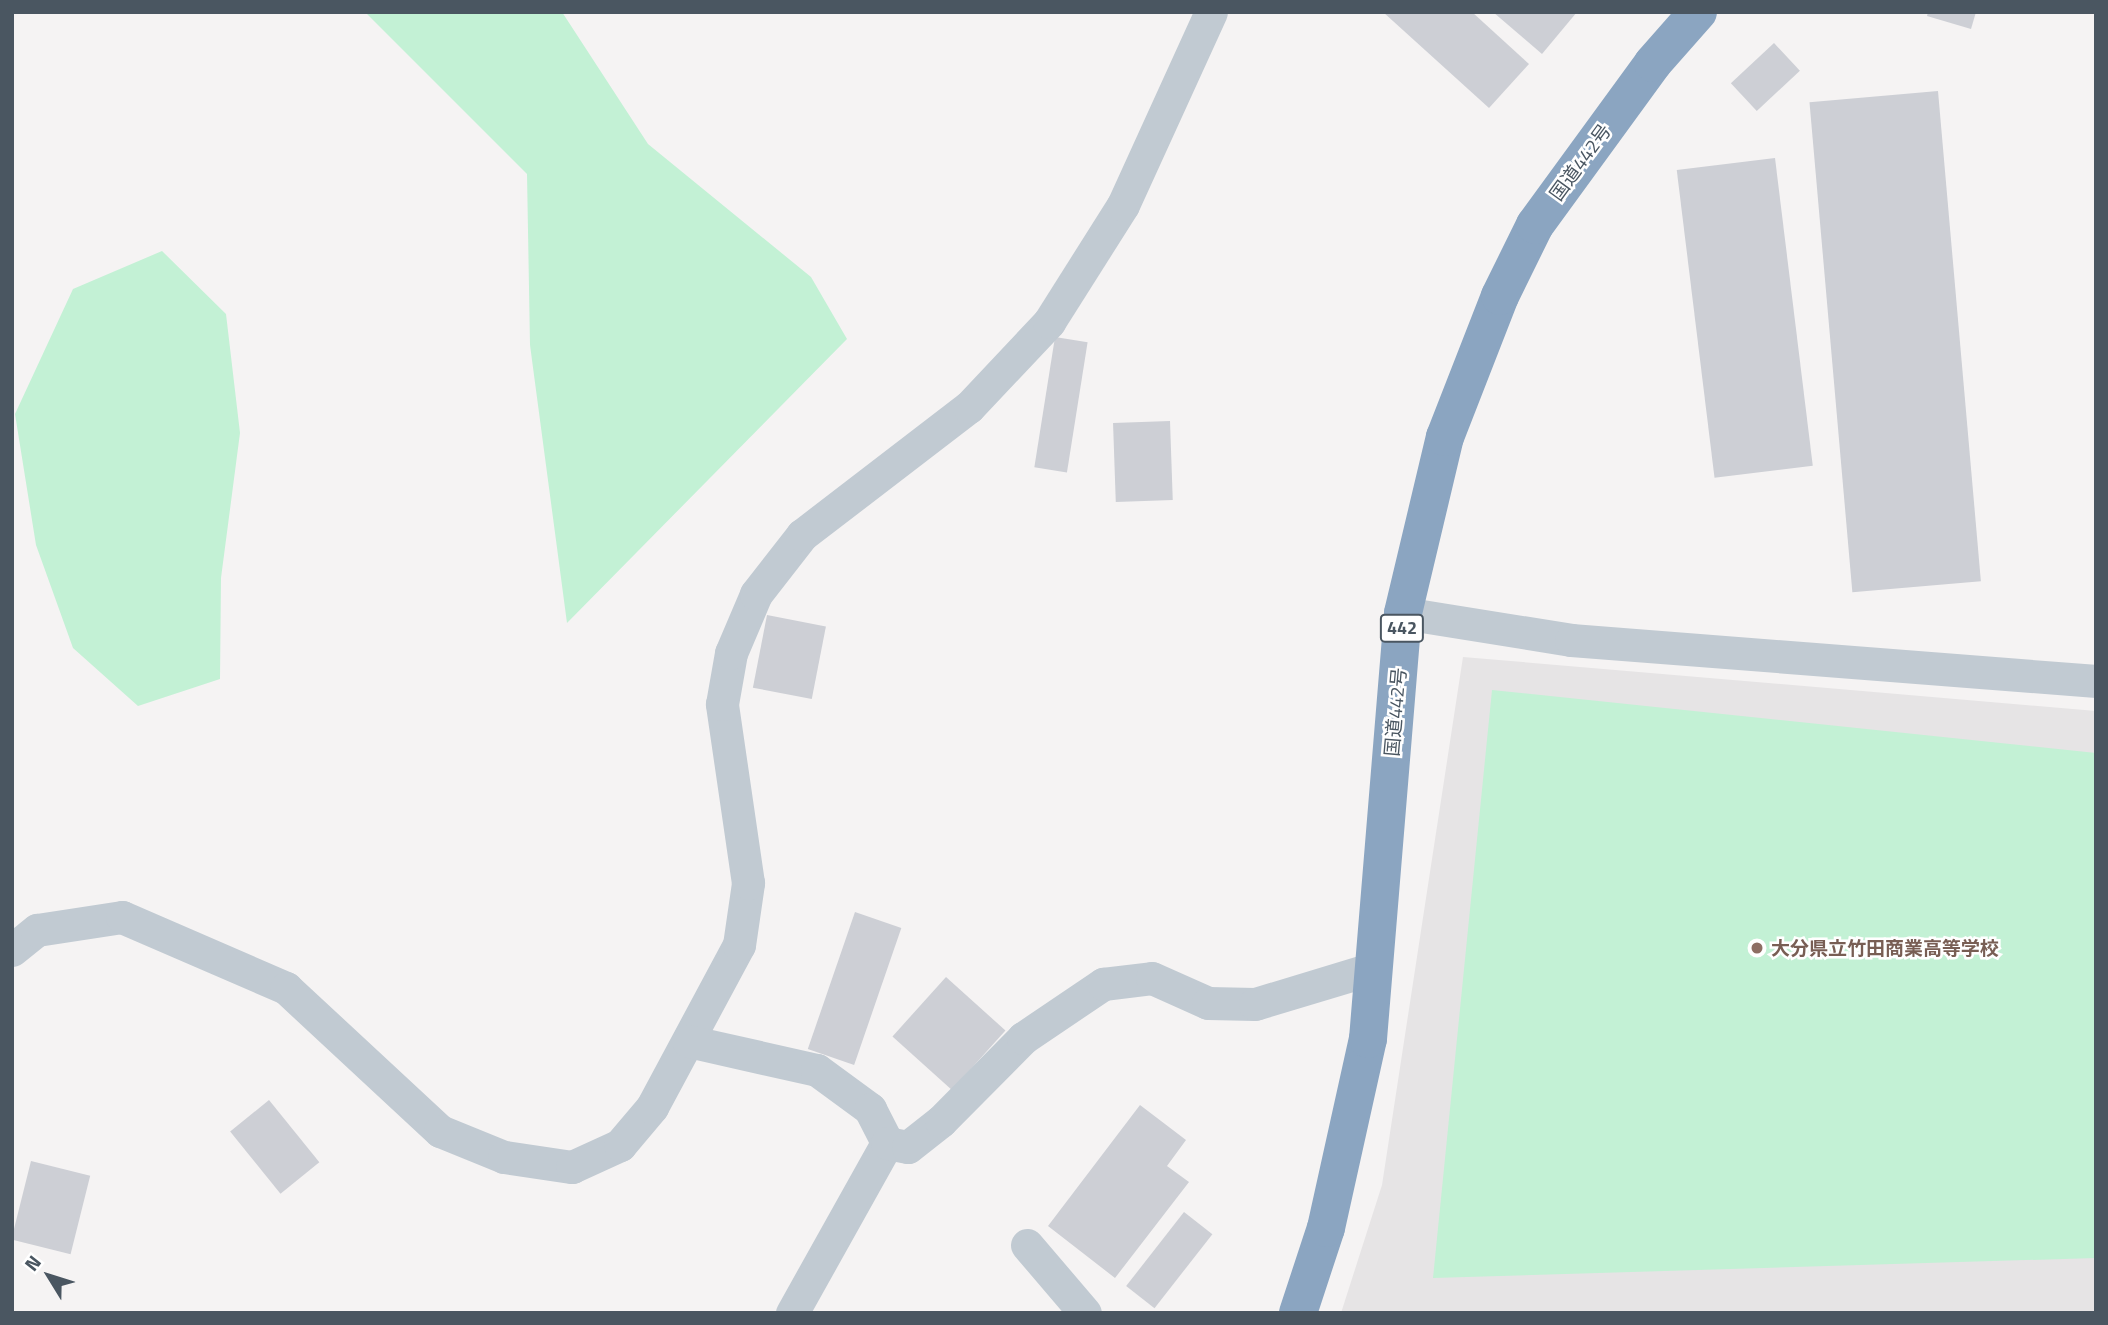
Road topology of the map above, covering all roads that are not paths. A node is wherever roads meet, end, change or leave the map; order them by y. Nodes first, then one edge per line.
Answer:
1 (1211, 12) edge
2 (1698, 12) edge
3 (1403, 613) junction
4 (2096, 681) edge
5 (12, 950) edge
6 (1374, 968) junction
7 (688, 1041) junction
8 (887, 1143) junction
9 (1027, 1245) dead end
10 (792, 1313) edge
11 (1085, 1313) edge
12 (1298, 1313) edge

1 - 7 street
2 - 3 highway, 国道442号 / 442
3 - 4 street
3 - 6 highway, 国道442号 / 442
5 - 7 street
6 - 8 street
6 - 12 highway, 国道442号 / 442
7 - 8 street
8 - 10 street
9 - 11 street

